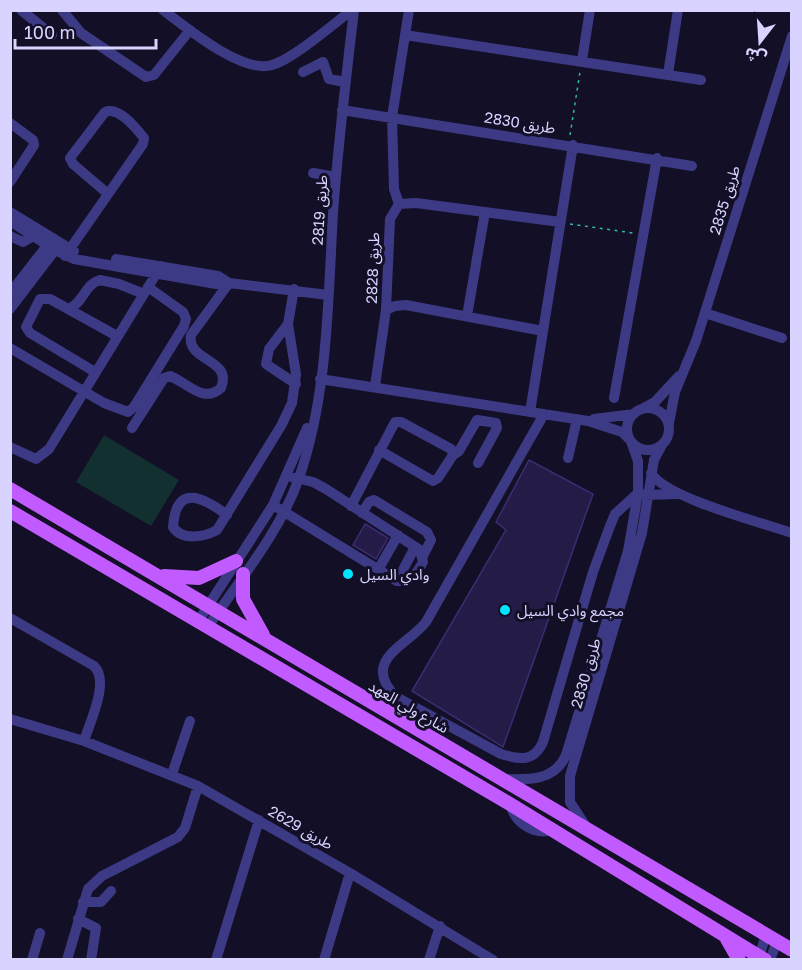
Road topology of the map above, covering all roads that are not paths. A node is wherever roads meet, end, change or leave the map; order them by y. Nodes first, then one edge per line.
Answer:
1 (21, 10) edge
2 (62, 10) edge
3 (163, 10) edge
4 (353, 10) edge
5 (409, 10) edge
6 (590, 10) edge
7 (678, 10) edge
8 (190, 30) junction
9 (52, 35) dead end
10 (405, 35) junction
11 (792, 36) edge
12 (582, 60) junction
13 (303, 72) dead end
14 (668, 74) junction
15 (701, 80) dead end
16 (345, 82) junction
17 (342, 110) junction
18 (392, 117) junction
19 (10, 123) edge
20 (571, 145) junction
21 (657, 158) junction
22 (692, 166) dead end
23 (314, 173) dead end
24 (336, 177) junction
25 (10, 182) edge
26 (107, 193) junction
27 (399, 204) junction
28 (10, 212) edge
29 (485, 212) junction
30 (10, 221) edge
31 (560, 222) junction
32 (37, 234) junction
33 (10, 236) edge
34 (58, 247) junction
35 (158, 270) junction
36 (229, 283) junction
37 (294, 289) junction
38 (146, 290) junction
39 (10, 293) edge
40 (328, 295) junction
41 (10, 309) edge
42 (69, 309) junction
43 (386, 310) junction
44 (705, 313) junction
45 (467, 316) junction
46 (288, 324) junction
47 (543, 331) junction
48 (117, 336) junction
49 (782, 338) dead end
50 (10, 348) edge
51 (684, 371) junction
52 (94, 372) junction
53 (320, 379) junction
54 (296, 384) junction
55 (375, 386) junction
56 (83, 391) junction
57 (614, 398) dead end
58 (315, 412) junction
59 (530, 412) junction
60 (637, 412) junction
61 (544, 414) junction
62 (583, 420) junction
63 (669, 423) junction
64 (132, 428) dead end
65 (631, 441) junction
66 (662, 445) junction
67 (10, 447) edge
68 (379, 450) junction
69 (453, 456) junction
70 (568, 458) dead end
71 (478, 463) dead end
72 (651, 473) junction
73 (287, 476) junction
74 (298, 478) junction
75 (10, 489) edge
76 (644, 494) junction
77 (678, 494) junction
78 (273, 505) junction
79 (351, 506) junction
80 (10, 511) edge
81 (285, 512) junction
82 (362, 513) junction
83 (226, 515) junction
84 (792, 533) edge
85 (398, 535) junction
86 (415, 547) junction
87 (423, 556) junction
88 (236, 561) junction
89 (378, 570) junction
90 (243, 574) junction
91 (161, 576) junction
92 (397, 581) junction
93 (207, 617) junction
94 (10, 618) edge
95 (264, 637) junction
96 (10, 719) edge
97 (190, 721) dead end
98 (84, 741) junction
99 (172, 774) junction
100 (504, 779) junction
101 (198, 786) junction
102 (259, 820) junction
103 (594, 834) junction
104 (350, 873) junction
105 (111, 891) dead end
106 (83, 902) junction
107 (78, 919) junction
108 (440, 926) junction
109 (40, 933) dead end
110 (724, 935) junction
111 (771, 938) junction
112 (792, 950) edge
113 (763, 959) edge
114 (32, 960) edge
115 (67, 960) edge
116 (92, 960) edge
117 (216, 960) edge
118 (324, 960) edge
119 (429, 960) edge
120 (493, 960) edge
121 (739, 960) edge

1 - 9 street
2 - 8 street
3 - 8 street
4 - 8 street
4 - 16 street, طريق 2819
5 - 10 street
6 - 12 street
7 - 14 street
10 - 12 street
10 - 18 street
11 - 44 street, طريق 2835
12 - 14 street
13 - 16 street
14 - 15 street
16 - 17 street, طريق 2819
17 - 18 street, طريق 2830
17 - 24 street, طريق 2819
18 - 20 street, طريق 2830
18 - 27 street
19 - 25 street
20 - 21 street, طريق 2830
20 - 31 street
21 - 22 street, طريق 2830
21 - 57 street
23 - 24 street
24 - 40 street, طريق 2819
26 - 26 street
26 - 34 street
27 - 29 street
27 - 43 street, طريق 2828
28 - 32 street
29 - 31 street
29 - 45 street
30 - 32 street
31 - 47 street
32 - 33 street
32 - 34 street
34 - 35 street
34 - 39 street
34 - 41 street
35 - 36 street
35 - 38 street
36 - 37 street
36 - 64 street
37 - 40 street
37 - 46 street
38 - 42 street
38 - 48 street
38 - 56 street
40 - 53 street, طريق 2819
42 - 48 street
42 - 52 street
43 - 45 street
43 - 55 street, طريق 2828
44 - 49 street
44 - 51 street, طريق 2835
45 - 47 street
46 - 54 street
46 - 54 street
47 - 59 street
48 - 52 street
50 - 56 street
51 - 60 street, طريق 2835
51 - 63 street, طريق 2835
52 - 56 street
53 - 55 street
53 - 58 street, طريق 2819
54 - 83 street
55 - 59 street
56 - 67 street
58 - 73 street, طريق 2819
58 - 74 street, طريق 2819
59 - 61 street
60 - 62 street
60 - 63 street
60 - 65 street
61 - 62 street
61 - 76 street
62 - 65 street
62 - 70 street
63 - 66 street
65 - 66 street
65 - 76 street, طريق 2830
66 - 72 street, طريق 2830
68 - 69 street
68 - 69 street
68 - 79 street
69 - 71 street
72 - 76 street, طريق 2830
72 - 77 street
73 - 74 street
73 - 78 street, طريق 2819
74 - 79 street
74 - 81 street, طريق 2819
75 - 91 main road, شارع ولي العهد
76 - 77 street
76 - 100 street, طريق 2830
76 - 103 street, طريق 2830
77 - 84 street
78 - 81 street
78 - 88 street, طريق 2819
79 - 82 street
80 - 93 main road, شارع ولي العهد
81 - 89 street
81 - 90 street, طريق 2819
82 - 85 street
82 - 87 street
83 - 83 street
85 - 86 street
85 - 89 street
86 - 87 street
86 - 92 street
87 - 92 street
88 - 91 main road
88 - 93 street, طريق 2819
89 - 92 street
90 - 93 street, طريق 2819
90 - 95 main road
91 - 93 main road, شارع ولي العهد
93 - 95 main road, شارع ولي العهد
93 - 110 main road, شارع ولي العهد
94 - 98 street
95 - 100 main road, شارع ولي العهد
96 - 98 street, طريق 2629
97 - 99 street
98 - 99 street, طريق 2629
99 - 101 street, طريق 2629
100 - 103 main road, شارع ولي العهد
101 - 102 street, طريق 2629
101 - 106 street
102 - 104 street, طريق 2629
102 - 117 street
103 - 111 main road, شارع ولي العهد
104 - 108 street, طريق 2629
104 - 118 street
105 - 106 street
106 - 107 street
107 - 115 street
107 - 116 street
108 - 119 street
108 - 120 street, طريق 2629
109 - 114 street
110 - 113 main road, شارع ولي العهد
110 - 121 main road
111 - 112 main road, شارع ولي العهد
111 - 113 street

